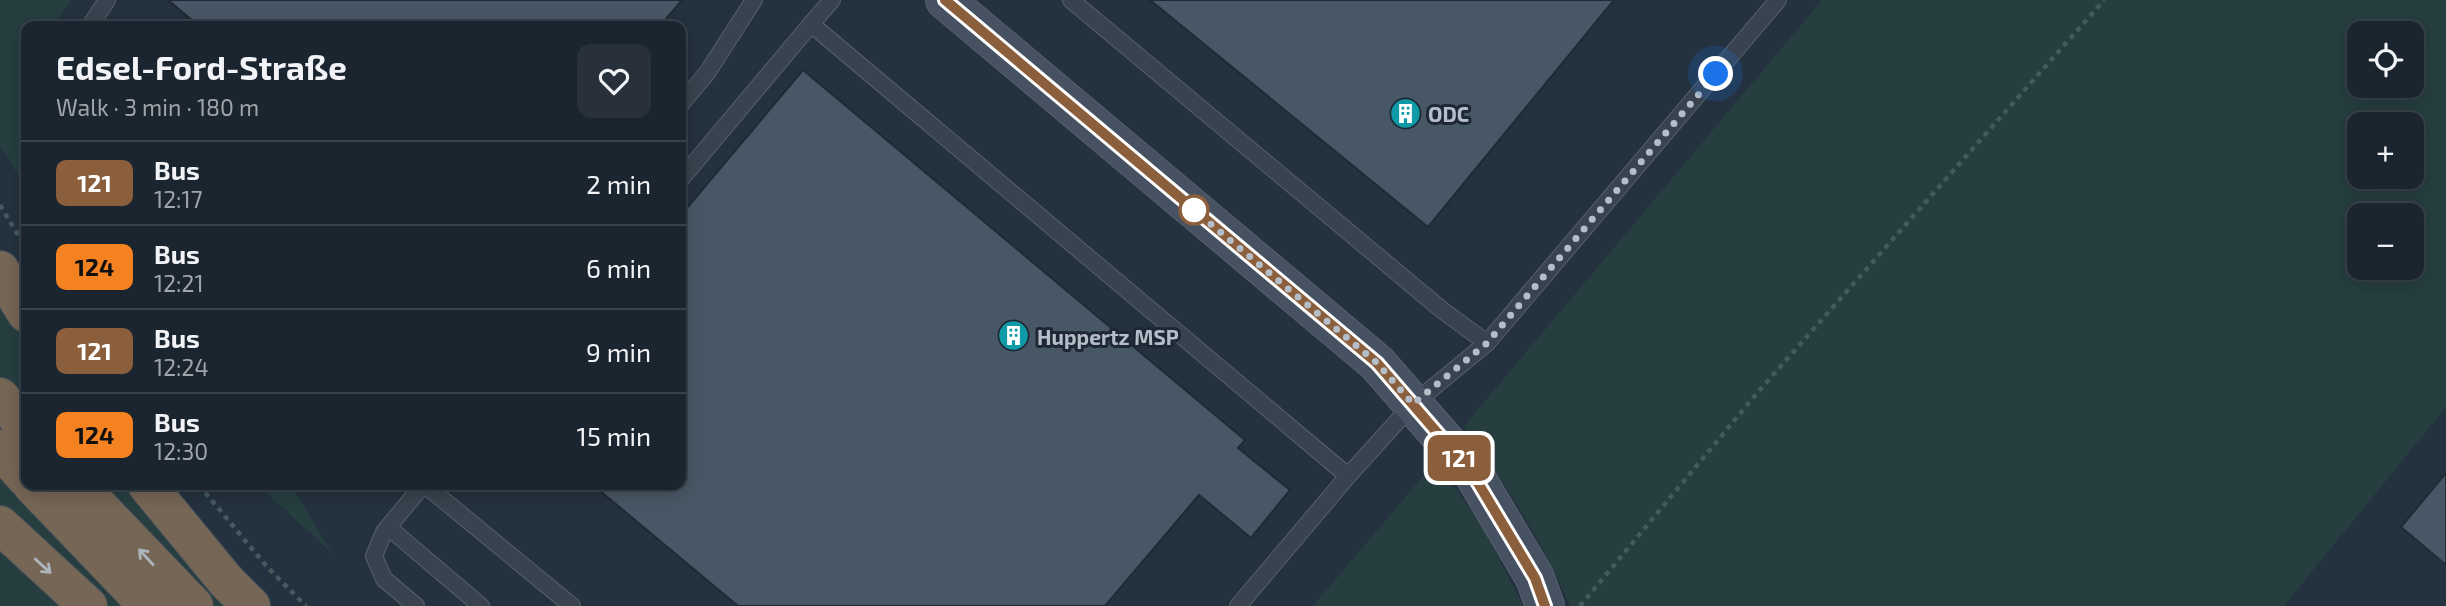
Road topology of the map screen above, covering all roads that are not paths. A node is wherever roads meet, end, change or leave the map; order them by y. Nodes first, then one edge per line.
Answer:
1 (107, 0) edge
2 (754, 0) edge
3 (832, 0) edge
4 (945, 0) edge
5 (1071, 0) edge
6 (1778, 0) edge
7 (93, 21) edge
8 (811, 24) junction
9 (686, 98) edge
10 (686, 173) edge
11 (0, 270) edge
12 (21, 305) edge
13 (1487, 343) junction
14 (0, 397) edge
15 (1413, 404) junction
16 (21, 422) edge
17 (0, 449) edge
18 (21, 472) edge
19 (1348, 476) junction
20 (37, 490) edge
21 (83, 490) edge
22 (150, 490) edge
23 (420, 490) edge
24 (430, 490) edge
25 (0, 525) edge
26 (388, 527) junction
27 (88, 606) edge
28 (148, 606) edge
29 (194, 606) edge
30 (251, 606) edge
31 (416, 606) edge
32 (481, 606) edge
33 (572, 606) edge
34 (1237, 606) edge
35 (1545, 606) edge

1 - 7 lane
2 - 9 lane
3 - 8 lane
4 - 15 street
5 - 13 lane
6 - 13 lane
8 - 10 lane
8 - 19 lane
11 - 12 highway
13 - 15 lane
14 - 16 highway
15 - 19 lane
15 - 35 street
17 - 18 highway
19 - 34 lane
20 - 28 highway
29 -> 21 highway
22 - 30 highway
23 - 26 lane
24 - 33 lane
25 -> 27 highway
26 - 31 lane
26 - 32 lane

